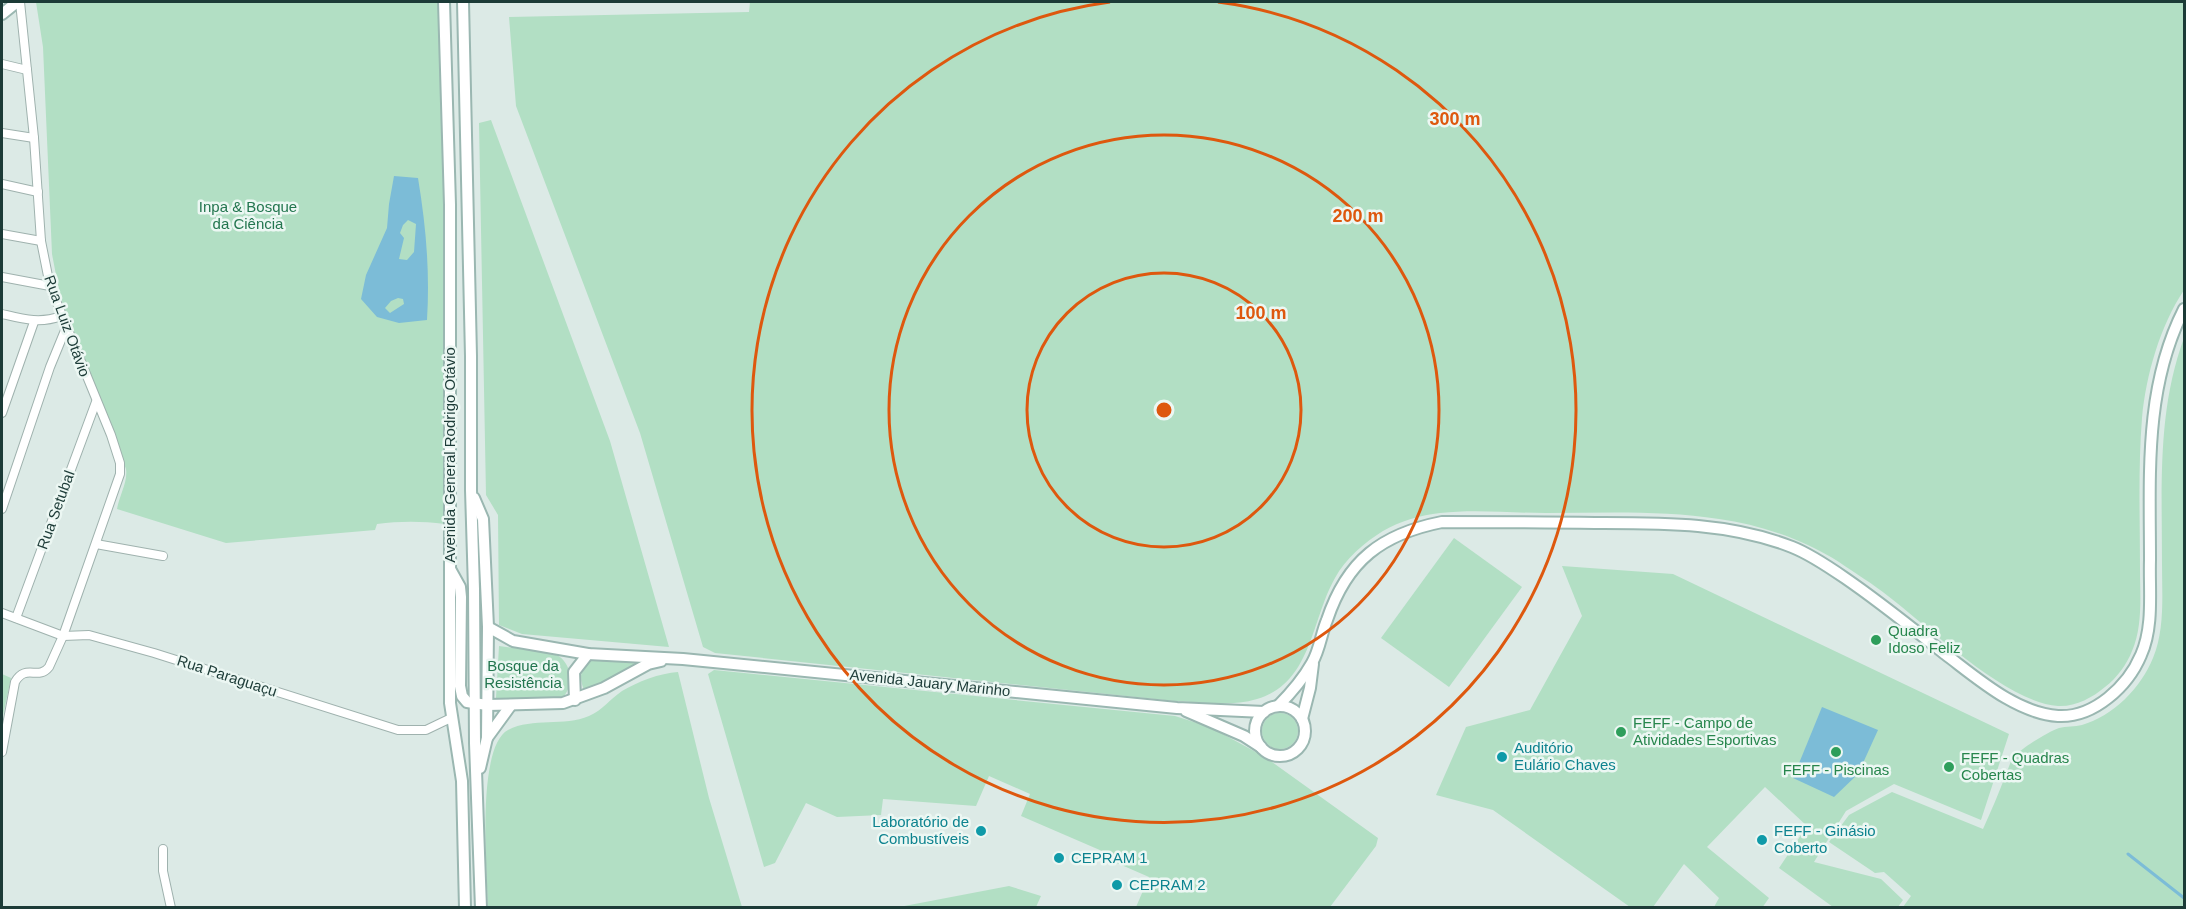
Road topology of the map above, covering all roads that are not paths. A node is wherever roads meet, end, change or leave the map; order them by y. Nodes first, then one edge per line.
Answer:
1 (18, 2) edge
2 (444, 2) edge
3 (463, 2) edge
4 (2, 14) edge
5 (2, 64) edge
6 (27, 70) junction
7 (2, 133) edge
8 (34, 138) junction
9 (2, 184) edge
10 (38, 192) junction
11 (2, 234) edge
12 (41, 241) junction
13 (2, 277) edge
14 (50, 286) junction
15 (2184, 309) edge
16 (2, 314) edge
17 (61, 316) junction
18 (34, 322) junction
19 (66, 328) junction
20 (96, 402) junction
21 (2, 413) edge
22 (471, 490) junction
23 (2, 509) edge
24 (96, 544) junction
25 (163, 555) dead end
26 (450, 569) junction
27 (2, 613) edge
28 (16, 618) junction
29 (488, 627) junction
30 (63, 636) junction
31 (565, 650) junction
32 (588, 654) junction
33 (683, 659) junction
34 (1313, 662) junction
35 (574, 672) junction
36 (575, 700) junction
37 (475, 704) junction
38 (487, 705) junction
39 (512, 705) junction
40 (1278, 706) junction
41 (1177, 708) junction
42 (1264, 712) junction
43 (451, 718) junction
44 (1302, 719) junction
45 (487, 738) junction
46 (1261, 747) junction
47 (2, 752) edge
48 (476, 783) junction
49 (163, 849) dead end
50 (171, 908) edge
51 (465, 908) edge
52 (482, 908) edge

1 - 4 street
1 - 6 street, Rua Luiz Otávio
2 - 26 street, Avenida General Rodrigo Otávio
3 - 22 street, Avenida General Rodrigo Otávio
5 - 6 street
6 - 8 street, Rua Luiz Otávio
7 - 8 street
8 - 10 street, Rua Luiz Otávio
9 - 10 street
10 - 12 street, Rua Luiz Otávio
11 - 12 street
12 - 14 street, Rua Luiz Otávio
13 - 14 street
14 - 17 street, Rua Luiz Otávio
15 - 34 street
16 - 18 street
17 - 18 street
17 - 19 street, Rua Luiz Otávio
18 - 21 street
19 - 20 street, Rua Luiz Otávio
19 - 23 street
20 - 24 street, Rua Luiz Otávio
20 - 28 street, Rua Setubal
22 - 29 street, Avenida General Rodrigo Otávio
22 - 37 street, Avenida General Rodrigo Otávio
24 - 25 street
24 - 30 street, Rua Luiz Otávio
26 - 37 street
26 - 43 street, Avenida General Rodrigo Otávio
27 - 28 street, Rua Paraguaçu
28 - 30 street, Rua Paraguaçu
29 - 31 street, Avenida Jauary Marinho
29 - 38 street, Avenida General Rodrigo Otávio
30 - 43 street, Rua Paraguaçu
30 - 47 street, Rua Luiz Otávio
31 - 32 street, Avenida Jauary Marinho
31 - 35 street
32 - 33 street, Avenida Jauary Marinho
32 - 35 street
33 - 36 street, Avenida Jauary Marinho
33 - 41 street, Avenida Jauary Marinho
34 - 40 street
34 - 44 street
35 - 36 street
36 - 39 street, Avenida Jauary Marinho
37 - 38 street, Avenida Jauary Marinho
37 - 48 street, Avenida General Rodrigo Otávio
38 - 39 street, Avenida Jauary Marinho
38 - 45 street, Avenida General Rodrigo Otávio
39 - 45 street
40 - 42 street
40 - 44 street
41 - 42 street, Avenida Jauary Marinho
41 - 46 street, Avenida Jauary Marinho
42 - 46 street
43 - 51 street, Avenida General Rodrigo Otávio
44 - 46 street
45 - 48 street, Avenida General Rodrigo Otávio
48 - 52 street, Avenida General Rodrigo Otávio
49 - 50 street

